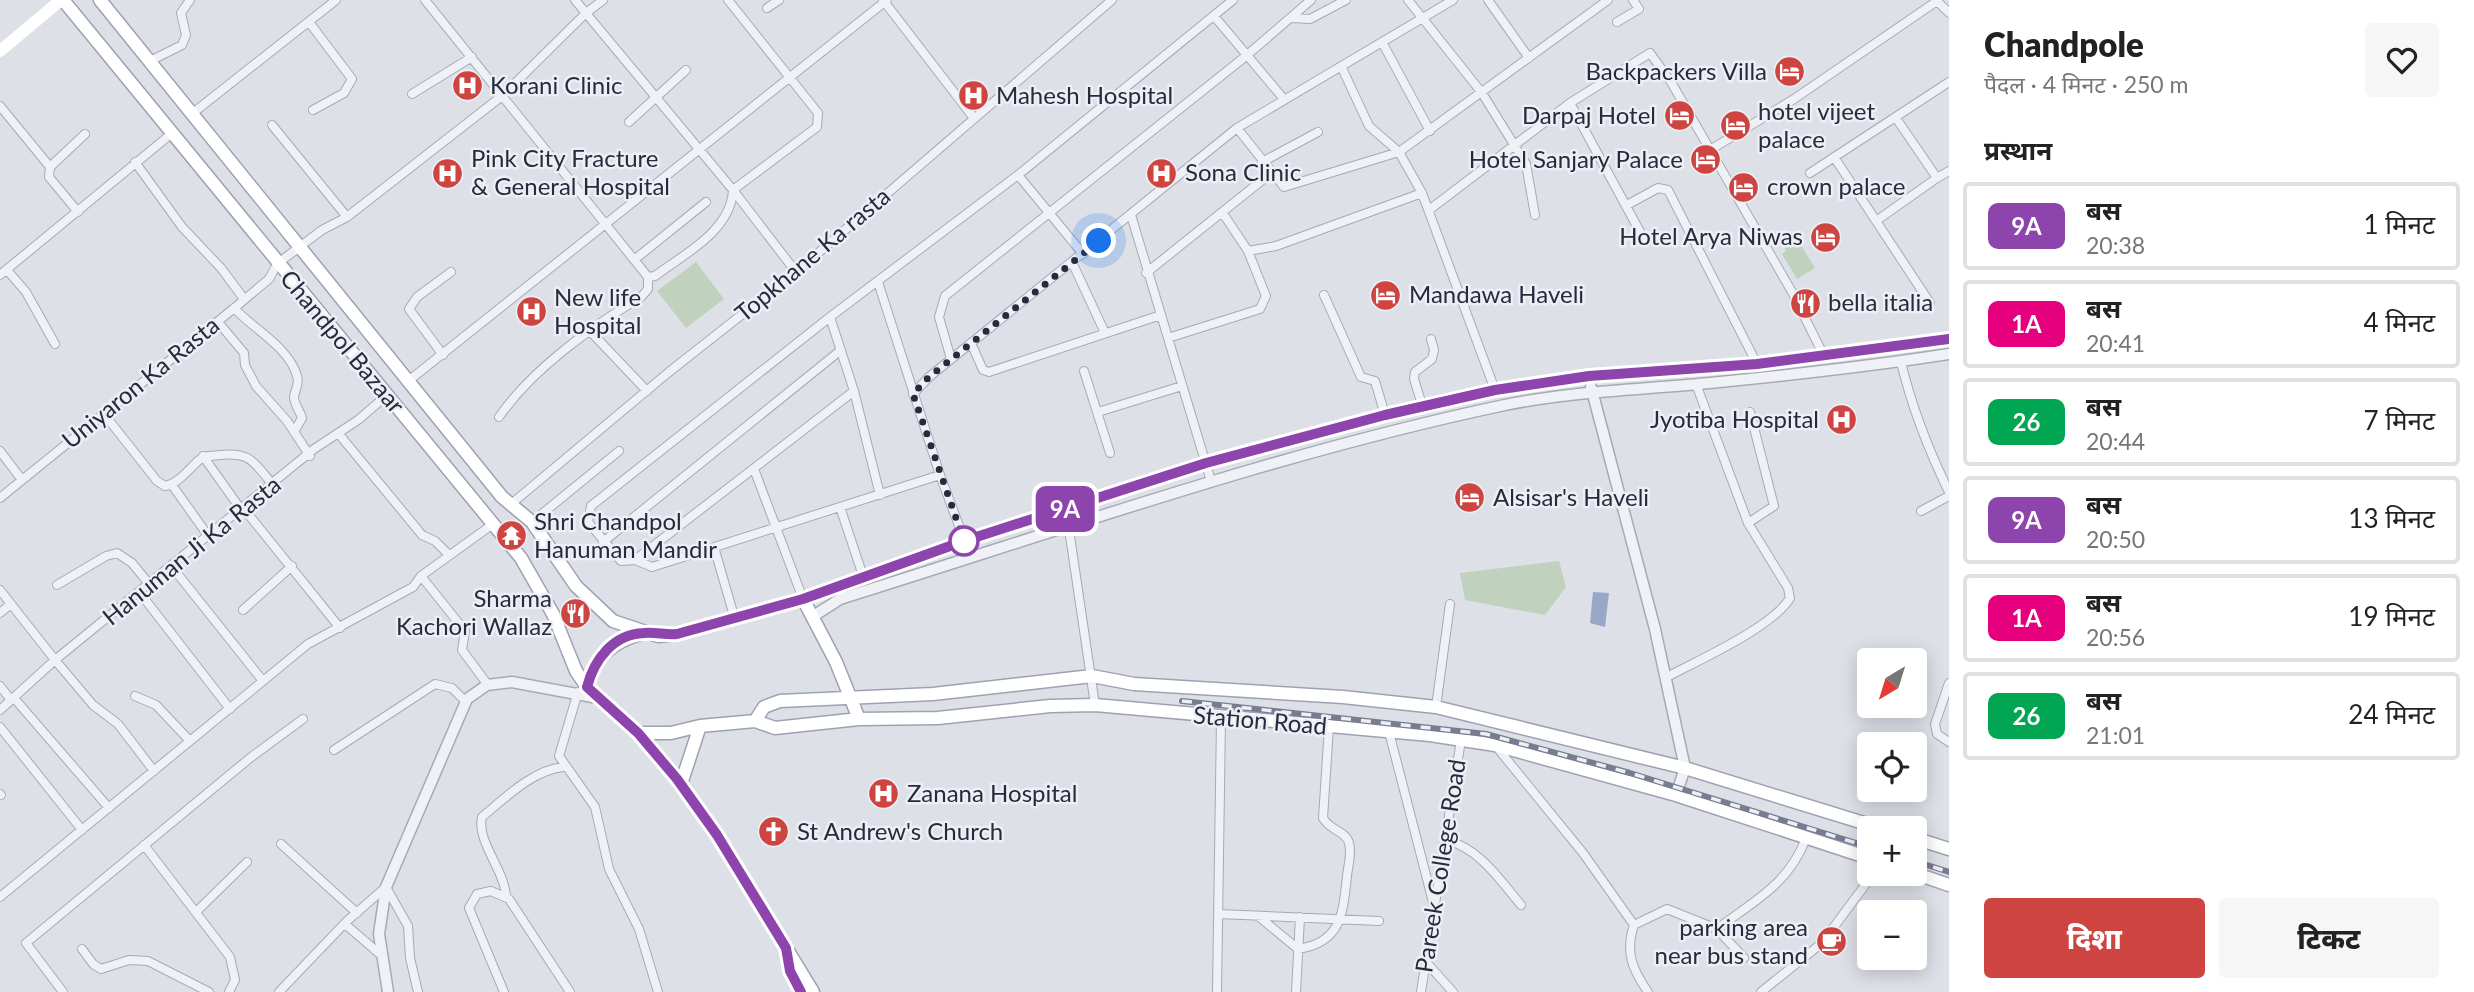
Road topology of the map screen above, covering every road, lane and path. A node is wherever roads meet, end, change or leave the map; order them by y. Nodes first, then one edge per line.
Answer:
1 (62, 0) edge
2 (100, 0) edge
3 (190, 0) edge
4 (336, 0) edge
5 (425, 0) edge
6 (575, 0) edge
7 (603, 0) edge
8 (728, 0) edge
9 (779, 0) edge
10 (1112, 0) edge
11 (1233, 0) edge
12 (1311, 0) edge
13 (1346, 0) edge
14 (1408, 0) edge
15 (1453, 0) edge
16 (1488, 0) edge
17 (1608, 0) edge
18 (1633, 0) edge
19 (1936, 0) edge
20 (885, 1) edge
21 (767, 8) dead end
22 (586, 13) junction
23 (1949, 13) edge
24 (1214, 16) junction
25 (1425, 17) junction
26 (1292, 18) junction
27 (309, 22) junction
28 (1617, 22) dead end
29 (1382, 42) junction
30 (0, 51) edge
31 (1246, 56) junction
32 (472, 57) junction
33 (1529, 58) junction
34 (150, 61) junction
35 (1341, 66) junction
36 (686, 70) dead end
37 (790, 79) junction
38 (1949, 82) edge
39 (1482, 93) junction
40 (412, 94) dead end
41 (502, 96) junction
42 (656, 97) junction
43 (1283, 98) junction
44 (1570, 103) junction
45 (0, 106) edge
46 (313, 110) dead end
47 (193, 113) junction
48 (973, 117) junction
49 (1896, 118) junction
50 (629, 122) dead end
51 (272, 125) dead end
52 (1237, 128) junction
53 (1430, 131) junction
54 (1318, 132) dead end
55 (85, 134) dead end
56 (171, 134) junction
57 (1515, 145) junction
58 (1710, 150) junction
59 (701, 151) junction
60 (1399, 152) junction
61 (1834, 157) junction
62 (135, 162) junction
63 (1262, 162) junction
64 (50, 167) junction
65 (1949, 171) edge
66 (1810, 173) dead end
67 (1270, 174) junction
68 (1018, 175) junction
69 (1937, 178) junction
70 (733, 190) junction
71 (1422, 194) junction
72 (706, 202) dead end
73 (1627, 205) junction
74 (1429, 209) junction
75 (78, 212) junction
76 (1051, 212) junction
77 (1223, 212) junction
78 (1131, 215) junction
79 (1535, 215) dead end
80 (347, 217) junction
81 (1876, 221) junction
82 (607, 224) junction
83 (1645, 241) dead end
84 (299, 247) junction
85 (1248, 251) junction
86 (1083, 254) junction
87 (634, 260) junction
88 (1072, 262) junction
89 (277, 264) junction
90 (450, 272) dead end
91 (796, 272) junction
92 (3, 273) edge
93 (1146, 273) junction
94 (648, 277) junction
95 (878, 282) junction
96 (1324, 295) dead end
97 (244, 299) junction
98 (1930, 303) dead end
99 (234, 308) junction
100 (1161, 316) junction
101 (830, 317) junction
102 (218, 322) junction
103 (590, 331) junction
104 (1105, 332) junction
105 (1168, 338) junction
106 (1949, 338) edge
107 (1431, 339) dead end
108 (971, 343) junction
109 (54, 344) dead end
110 (841, 349) junction
111 (1949, 354) edge
112 (443, 355) junction
113 (1824, 356) junction
114 (951, 359) junction
115 (1901, 362) junction
116 (1757, 364) junction
117 (1084, 371) dead end
118 (1589, 376) junction
119 (407, 382) junction
120 (1696, 384) junction
121 (1182, 386) junction
122 (1495, 390) junction
123 (647, 391) junction
124 (854, 391) junction
125 (1592, 391) junction
126 (913, 394) junction
127 (386, 396) junction
128 (1423, 408) junction
129 (1098, 412) junction
130 (1750, 412) dead end
131 (104, 414) junction
132 (1385, 415) junction
133 (499, 418) dead end
134 (294, 432) junction
135 (338, 433) junction
136 (0, 451) edge
137 (619, 451) dead end
138 (1111, 453) dead end
139 (203, 456) junction
140 (310, 456) junction
141 (1206, 463) junction
142 (754, 469) junction
143 (940, 475) junction
144 (22, 480) junction
145 (1211, 481) junction
146 (172, 485) junction
147 (273, 485) junction
148 (1949, 494) edge
149 (880, 495) junction
150 (0, 498) edge
151 (510, 505) junction
152 (840, 507) junction
153 (1066, 509) junction
154 (243, 510) junction
155 (1921, 511) dead end
156 (532, 522) junction
157 (1748, 523) junction
158 (494, 524) junction
159 (1070, 528) junction
160 (777, 530) junction
161 (209, 537) junction
162 (964, 541) junction
163 (603, 542) junction
164 (714, 547) junction
165 (449, 555) junction
166 (971, 558) junction
167 (635, 560) junction
168 (292, 565) junction
169 (172, 567) junction
170 (421, 576) junction
171 (863, 576) junction
172 (57, 585) dead end
173 (150, 585) junction
174 (0, 590) edge
175 (140, 593) junction
176 (803, 599) junction
177 (11, 604) junction
178 (1450, 604) dead end
179 (243, 610) dead end
180 (0, 613) edge
181 (734, 616) junction
182 (812, 617) junction
183 (340, 628) junction
184 (645, 633) junction
185 (55, 660) junction
186 (1093, 677) junction
187 (1665, 678) junction
188 (263, 681) junction
189 (488, 685) junction
190 (0, 686) edge
191 (1948, 687) edge
192 (582, 690) junction
193 (135, 696) dead end
194 (850, 697) junction
195 (13, 699) junction
196 (466, 702) junction
197 (1095, 705) junction
198 (1436, 707) junction
199 (230, 709) junction
200 (0, 710) edge
201 (303, 719) dead end
202 (859, 719) junction
203 (1222, 719) junction
204 (755, 720) junction
205 (700, 726) junction
206 (0, 727) edge
207 (1329, 727) junction
208 (1389, 732) junction
209 (638, 733) junction
210 (1461, 740) junction
211 (190, 741) junction
212 (1949, 742) edge
213 (1495, 746) junction
214 (334, 750) dead end
215 (563, 766) junction
216 (1685, 768) junction
217 (154, 771) junction
218 (681, 784) junction
219 (1676, 795) junction
220 (109, 808) junction
221 (1857, 821) edge
222 (82, 830) junction
223 (1806, 838) junction
224 (1447, 840) junction
225 (1927, 842) edge
226 (281, 844) dead end
227 (144, 845) junction
228 (1949, 849) edge
229 (1857, 854) edge
230 (247, 862) dead end
231 (1927, 877) edge
232 (1949, 885) edge
233 (1864, 886) edge
234 (387, 887) junction
235 (0, 897) edge
236 (506, 897) junction
237 (1521, 905) dead end
238 (1435, 911) junction
239 (196, 912) junction
240 (357, 913) junction
241 (1219, 914) junction
242 (1258, 916) junction
243 (1300, 917) junction
244 (1342, 919) junction
245 (1379, 921) dead end
246 (345, 924) junction
247 (1634, 925) junction
248 (1717, 929) junction
249 (82, 949) dead end
250 (1298, 949) junction
251 (382, 956) junction
252 (790, 958) junction
253 (1745, 958) dead end
254 (1426, 962) junction
255 (63, 992) edge
256 (209, 992) edge
257 (229, 992) edge
258 (279, 992) edge
259 (388, 992) edge
260 (418, 992) edge
261 (504, 992) edge
262 (570, 992) edge
263 (659, 992) edge
264 (801, 992) edge
265 (813, 992) edge
266 (1217, 992) edge
267 (1296, 992) edge
268 (1421, 992) edge
269 (1453, 992) edge
270 (1648, 992) edge
271 (1761, 992) edge

1 - 30 main road
1 - 56 main road, Chandpol Bazaar
2 - 34 main road, Chandpol Bazaar
3 - 34 street
4 - 27 street
5 - 32 street
6 - 22 street
7 - 22 street, Uniyaron Ka Rasta
8 - 37 street
9 - 21 street
10 - 48 street, Topkhane Ka rasta
11 - 24 street
12 - 26 street
13 - 26 street
14 - 25 street
15 - 25 street
16 - 33 street
17 - 33 street
18 - 28 street
19 - 23 street
19 - 58 street
20 - 37 street
20 - 48 street
22 - 41 street, Uniyaron Ka Rasta
22 - 42 street
24 - 31 street
24 - 68 street
25 - 29 street
25 - 39 street
26 - 31 street
27 - 46 street
27 - 47 street
29 - 35 street
29 - 53 street
31 - 43 street
31 - 76 street
32 - 40 street
32 - 41 street
33 - 39 street
34 - 47 main road, Chandpol Bazaar
35 - 43 street
35 - 60 street
36 - 42 street
37 - 59 street
37 - 70 street
38 - 49 street
39 - 53 street
39 - 57 street
41 - 80 street, Uniyaron Ka Rasta
41 - 82 street
42 - 50 street
42 - 59 street
43 - 52 street
44 - 57 street
44 - 58 street
44 - 73 street
45 - 64 street
47 - 84 main road, Chandpol Bazaar
48 - 91 street, Topkhane Ka rasta
49 - 61 street
49 - 69 street
51 - 80 street
52 - 63 street
52 - 78 street
53 - 60 street
54 - 63 street
55 - 64 street
56 - 62 street
56 - 89 main road, Chandpol Bazaar
57 - 74 street
57 - 79 street
58 - 113 street
59 - 70 street
59 - 82 street
60 - 67 street
60 - 71 street
61 - 66 street
61 - 81 street
62 - 75 street
62 - 97 street
63 - 67 street
64 - 75 street
65 - 69 street
67 - 77 street
68 - 76 street
68 - 95 street
69 - 81 street
70 - 91 street
70 - 94 street
71 - 74 street
71 - 85 street
72 - 87 street
73 - 83 street
73 - 116 street
74 - 122 street
75 - 92 street
76 - 86 street
76 - 114 street
77 - 85 street
77 - 93 street
78 - 86 street
78 - 93 street
80 - 84 street, Uniyaron Ka Rasta
81 - 98 street
82 - 87 street
82 - 112 street
84 - 89 street, Uniyaron Ka Rasta
84 - 119 main road, Chandpol Bazaar
85 - 105 street
86 - 88 street
87 - 94 street
88 - 104 street
88 - 108 street
89 - 97 street, Uniyaron Ka Rasta
89 - 127 main road, Chandpol Bazaar
90 - 112 street
91 - 123 street, Topkhane Ka rasta
92 - 109 street
93 - 100 street
94 - 103 street
95 - 101 street
95 - 126 street
96 - 132 street
97 - 99 street, Uniyaron Ka Rasta
99 - 102 street, Uniyaron Ka Rasta
99 - 134 street
100 - 104 street
100 - 105 street
101 - 110 street
101 - 163 street
102 - 131 street, Uniyaron Ka Rasta
102 - 134 street
103 - 123 street
103 - 133 street
104 - 108 street
105 - 121 street
106 - 113 street
107 - 128 street
108 - 114 street
110 - 124 street
110 - 163 street
111 - 115 street
112 - 119 street
113 - 116 street
114 - 126 street
115 - 120 street
115 - 148 street
116 - 118 street
117 - 129 street
118 - 122 street
118 - 125 street
119 - 151 main road, Chandpol Bazaar
120 - 125 street
120 - 157 street
121 - 129 street
121 - 141 street
122 - 128 street
123 - 151 street, Topkhane Ka rasta
124 - 142 street
124 - 149 street
125 - 145 street
125 - 187 street
126 - 143 street
127 - 135 street, Hanuman Ji Ka Rasta
127 - 158 main road, Chandpol Bazaar
128 - 132 street
129 - 138 street
130 - 157 street
131 - 144 street, Uniyaron Ka Rasta
131 - 146 street
132 - 141 street
134 - 140 street
135 - 140 street, Hanuman Ji Ka Rasta
135 - 165 street
136 - 144 street
137 - 156 street
139 - 146 street
139 - 147 street
139 - 154 street
140 - 147 street, Hanuman Ji Ka Rasta
141 - 145 street
141 - 153 street
142 - 160 street
142 - 167 street
143 - 149 street
143 - 162 street
144 - 150 street, Uniyaron Ka Rasta
145 - 159 street
146 - 161 street
147 - 154 street, Hanuman Ji Ka Rasta
148 - 155 street
149 - 152 street
151 - 156 main road, Chandpol Bazaar
152 - 160 street
152 - 171 street
153 - 159 street
153 - 162 street
154 - 161 street, Hanuman Ji Ka Rasta
154 - 168 street
156 - 184 main road, Chandpol Bazaar
157 - 187 street
158 - 165 street
158 - 192 main road, Chandpol Bazaar
159 - 166 street
159 - 186 street
160 - 164 street
160 - 176 street
161 - 169 street, Hanuman Ji Ka Rasta
162 - 166 street
162 - 171 street
163 - 167 street
164 - 167 street
164 - 181 street
165 - 170 street
166 - 182 street
168 - 179 street
168 - 183 street
169 - 173 street, Hanuman Ji Ka Rasta
169 - 188 street
170 - 183 street
170 - 189 street
171 - 176 street
172 - 173 street
173 - 175 street, Hanuman Ji Ka Rasta
174 - 177 street
175 - 185 street, Hanuman Ji Ka Rasta
175 - 199 street
176 - 181 main road
176 - 182 main road
177 - 180 street
177 - 185 street
178 - 198 street
181 - 184 main road
182 - 194 main road
183 - 188 street
184 - 192 main road
185 - 195 street, Hanuman Ji Ka Rasta
185 - 217 street
186 - 194 main road
186 - 197 street
186 - 198 main road
187 - 216 street
188 - 199 street
189 - 192 street
189 - 196 street
190 - 195 street
191 - 212 street
192 - 209 main road, Chandpol Bazaar
192 - 215 street
193 - 211 street
194 - 202 main road
194 - 204 main road
195 - 200 street, Hanuman Ji Ka Rasta
195 - 220 street
196 - 214 street
196 - 234 street
197 - 202 main road, Station Road
197 - 203 main road, Station Road
198 - 216 main road
199 - 211 street
201 - 227 street
202 - 204 main road, Station Road
203 - 207 main road, Station Road
203 - 241 street
204 - 205 main road, Station Road
205 - 209 main road, Station Road
205 - 218 main road
206 - 222 street
207 - 208 main road, Station Road
207 - 244 street
208 - 210 main road, Station Road
208 - 238 street
209 - 218 main road, Chandpol Bazaar
210 - 213 main road, Station Road
210 - 224 street, Pareek College Road
211 - 217 street
213 - 219 main road, Station Road
213 - 247 street
215 - 236 street
215 - 263 street
216 - 219 street
216 - 221 main road
217 - 220 street
218 - 252 main road, Chandpol Bazaar
219 - 223 main road, Station Road
220 - 222 street
222 - 235 street
223 - 229 main road, Station Road
223 - 248 street
224 - 237 street
224 - 238 street, Pareek College Road
225 - 228 main road
226 - 240 street
227 - 239 street
227 - 255 street
230 - 239 street
231 - 232 main road
233 - 271 street
234 - 240 street
234 - 251 street
234 - 260 street
236 - 261 street
236 - 262 street
238 - 254 street, Pareek College Road
239 - 257 street
240 - 246 street
241 - 242 street
241 - 266 street
242 - 243 street
242 - 250 street
243 - 244 street
243 - 250 street
244 - 245 street
244 - 250 street
246 - 251 street
246 - 258 street
247 - 248 street
247 - 270 street
248 - 253 street
249 - 256 street
250 - 267 street
251 - 259 street
252 - 264 main road
252 - 265 main road
254 - 268 street, Pareek College Road
254 - 269 street

